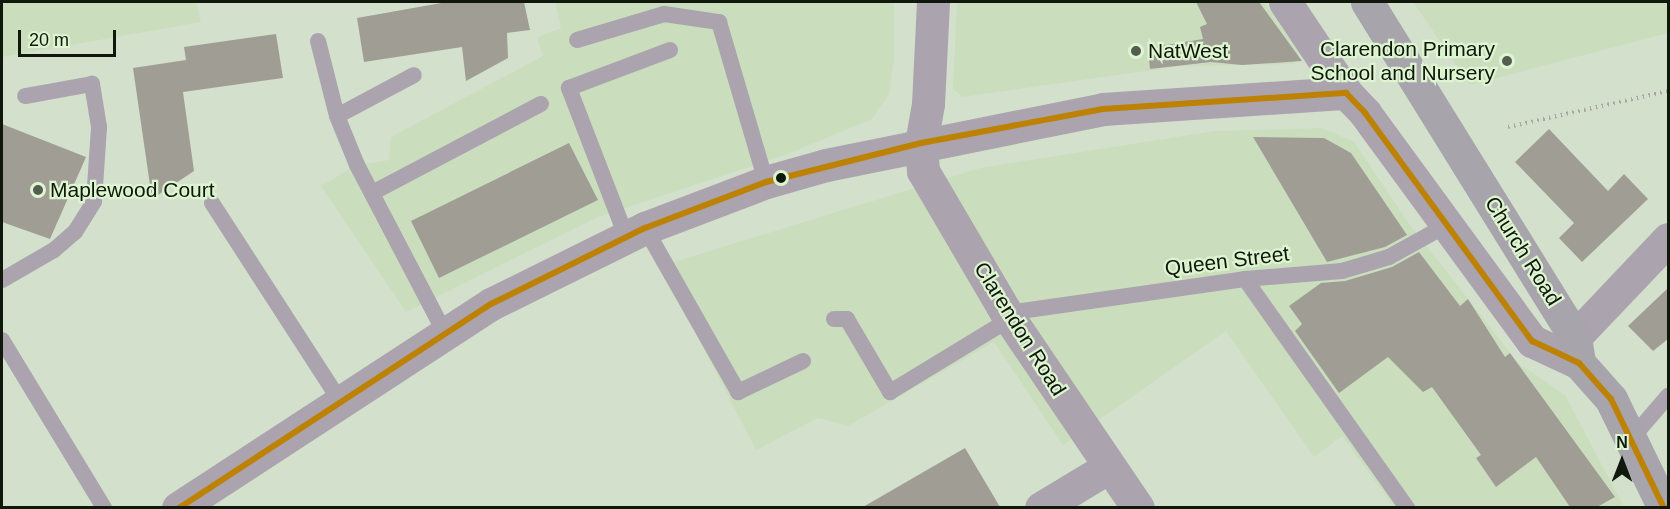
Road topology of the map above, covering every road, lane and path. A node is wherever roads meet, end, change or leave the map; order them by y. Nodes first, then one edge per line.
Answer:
1 (933, 2) edge
2 (1285, 2) edge
3 (1367, 2) edge
4 (577, 40) dead end
5 (318, 41) dead end
6 (670, 50) dead end
7 (414, 75) dead end
8 (1668, 92) edge
9 (1346, 93) junction
10 (25, 96) dead end
11 (541, 104) dead end
12 (337, 116) junction
13 (1508, 127) dead end
14 (921, 143) junction
15 (766, 182) junction
16 (372, 193) junction
17 (212, 203) dead end
18 (1445, 226) junction
19 (635, 232) junction
20 (1668, 239) edge
21 (1245, 279) junction
22 (2, 280) edge
23 (1009, 316) junction
24 (834, 319) dead end
25 (445, 333) junction
26 (2, 340) edge
27 (1577, 350) junction
28 (803, 361) dead end
29 (1668, 396) edge
30 (340, 401) junction
31 (1631, 440) junction
32 (1109, 467) junction
33 (104, 507) edge
34 (178, 507) edge
35 (1041, 507) edge
36 (1138, 507) edge
37 (1407, 507) edge
38 (1664, 507) edge

1 - 14 street, Clarendon Road
2 - 9 street
3 - 27 main road, Church Road
4 - 15 lane
5 - 12 lane
6 - 19 lane
7 - 12 lane
8 - 13 path
9 - 14 street
9 - 18 street
10 - 22 lane
11 - 16 lane
12 - 16 lane
14 - 15 street
14 - 23 street, Clarendon Road
15 - 19 street
16 - 25 lane
17 - 30 lane
18 - 21 lane, Queen Street
18 - 27 street
19 - 25 street
19 - 28 lane
20 - 27 street
21 - 23 lane, Queen Street
21 - 37 lane
23 - 24 lane
23 - 32 street, Clarendon Road
25 - 30 street
26 - 33 lane
27 - 31 main road, Church Road
29 - 31 lane
30 - 34 street
31 - 38 main road, Church Road
32 - 35 street
32 - 36 street, Clarendon Road

